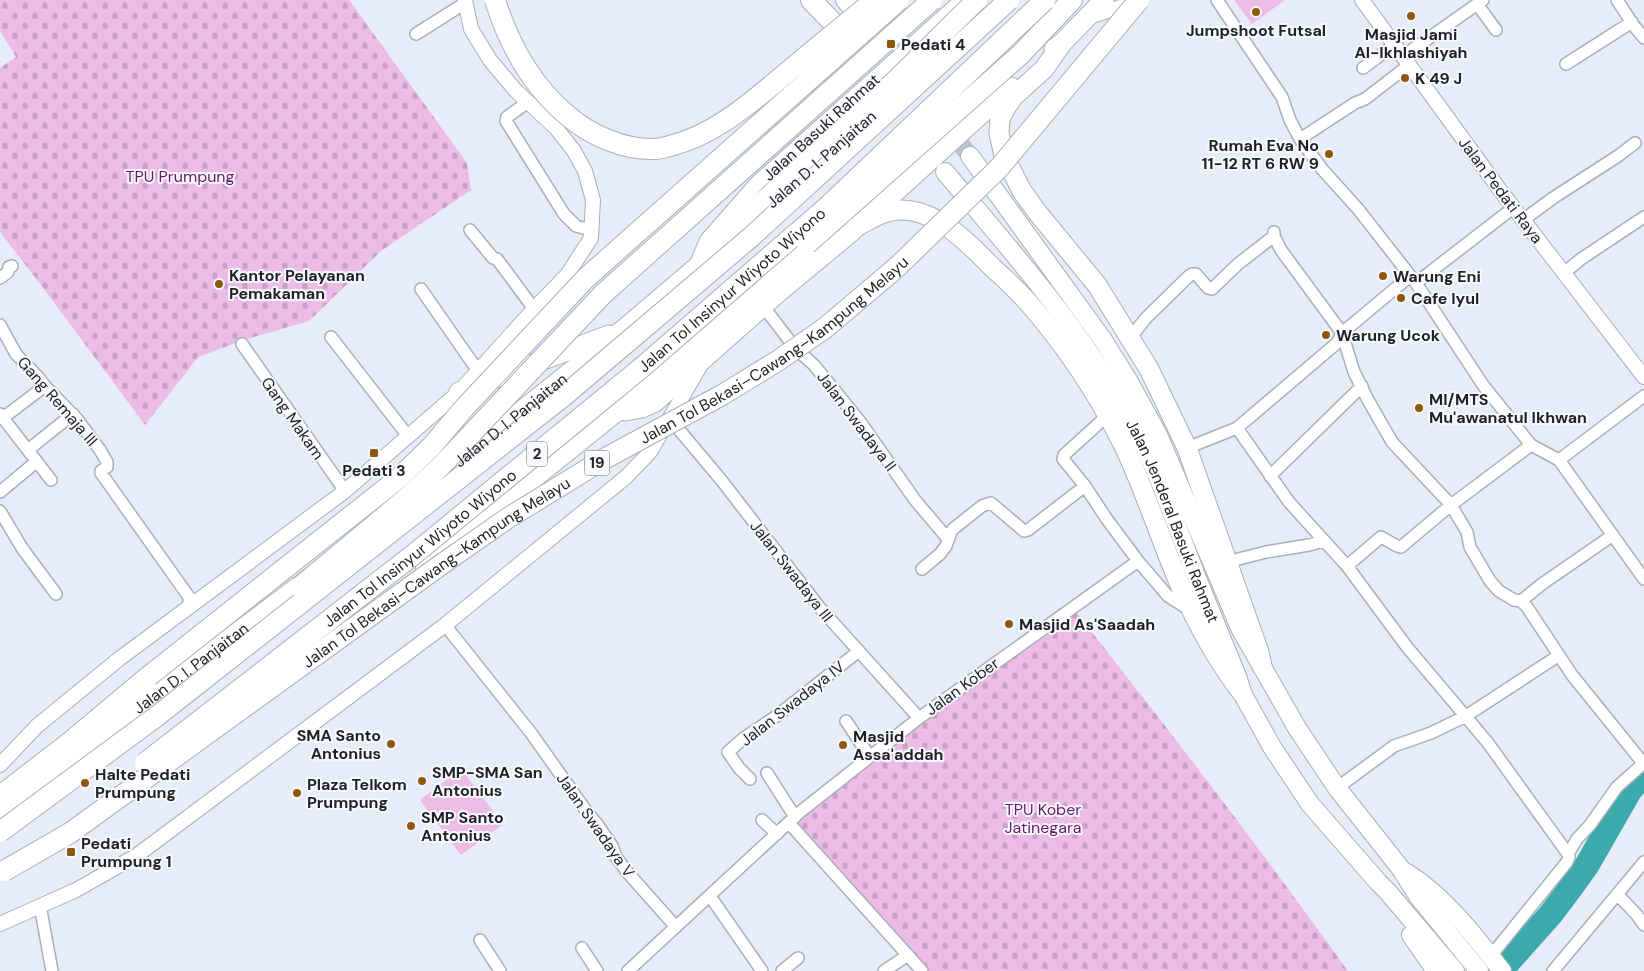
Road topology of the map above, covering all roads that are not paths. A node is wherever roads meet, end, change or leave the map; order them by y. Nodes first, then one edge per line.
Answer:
1 (495, 0) edge
2 (811, 0) edge
3 (818, 0) edge
4 (845, 0) edge
5 (868, 0) edge
6 (875, 0) edge
7 (900, 0) edge
8 (932, 0) edge
9 (962, 0) edge
10 (977, 0) edge
11 (999, 0) edge
12 (1009, 0) edge
13 (1045, 0) edge
14 (1065, 0) edge
15 (1072, 0) edge
16 (1104, 0) edge
17 (1139, 0) edge
18 (1144, 0) edge
19 (1217, 0) edge
20 (1362, 0) edge
21 (1617, 0) edge
22 (465, 1) edge
23 (1480, 2) edge
24 (1088, 17) junction
25 (1637, 23) edge
26 (838, 28) junction
27 (1496, 30) dead end
28 (416, 34) dead end
29 (877, 36) tunnel mouth
30 (1644, 38) edge
31 (916, 41) junction
32 (1063, 42) junction
33 (859, 54) tunnel mouth
34 (1402, 56) junction
35 (1566, 64) dead end
36 (1363, 68) dead end
37 (528, 102) junction
38 (1300, 139) junction
39 (1635, 143) dead end
40 (970, 156) tunnel mouth
41 (945, 172) dead end
42 (1513, 208) junction
43 (1644, 217) edge
44 (1523, 220) junction
45 (857, 226) junction
46 (470, 230) dead end
47 (591, 230) junction
48 (12, 266) dead end
49 (699, 266) junction
50 (1564, 272) junction
51 (0, 278) edge
52 (1413, 279) junction
53 (421, 289) dead end
54 (762, 306) junction
55 (534, 309) junction
56 (0, 325) edge
57 (624, 329) junction
58 (1342, 333) junction
59 (331, 337) dead end
60 (1131, 337) junction
61 (242, 344) dead end
62 (705, 356) junction
63 (478, 371) junction
64 (1644, 378) edge
65 (45, 386) junction
66 (1362, 386) junction
67 (459, 392) junction
68 (1644, 396) edge
69 (616, 412) junction
70 (73, 414) junction
71 (1108, 415) junction
72 (1, 416) edge
73 (670, 419) junction
74 (1237, 428) junction
75 (408, 436) junction
76 (1531, 445) junction
77 (1187, 448) junction
78 (28, 450) junction
79 (1559, 460) junction
80 (36, 462) junction
81 (1270, 476) junction
82 (51, 480) dead end
83 (1085, 486) junction
84 (345, 491) junction
85 (0, 492) edge
86 (1451, 505) junction
87 (0, 511) edge
88 (1613, 535) junction
89 (948, 539) junction
90 (1324, 540) junction
91 (1138, 561) junction
92 (1227, 562) junction
93 (1347, 566) junction
94 (922, 569) dead end
95 (1644, 579) edge
96 (56, 594) dead end
97 (193, 601) junction
98 (1521, 601) junction
99 (1192, 611) junction
100 (445, 625) junction
101 (859, 651) junction
102 (1558, 656) junction
103 (1262, 666) junction
104 (1242, 693) junction
105 (1466, 716) junction
106 (919, 718) junction
107 (846, 721) dead end
108 (870, 757) junction
109 (1, 762) edge
110 (1644, 763) edge
111 (767, 774) dead end
112 (750, 779) dead end
113 (1337, 788) junction
114 (0, 796) edge
115 (9, 815) edge
116 (762, 820) dead end
117 (792, 820) junction
118 (0, 832) edge
119 (777, 834) junction
120 (1568, 854) junction
121 (1644, 862) edge
122 (1401, 869) junction
123 (2, 875) edge
124 (1378, 882) junction
125 (1617, 894) junction
126 (710, 896) junction
127 (40, 908) junction
128 (0, 924) edge
129 (1644, 925) edge
130 (676, 927) junction
131 (480, 940) dead end
132 (582, 948) dead end
133 (908, 955) junction
134 (798, 958) dead end
135 (1496, 964) edge
136 (1557, 969) edge
137 (52, 971) edge
138 (500, 971) edge
139 (597, 971) edge
140 (628, 971) edge
141 (762, 971) edge
142 (782, 971) edge
143 (884, 971) edge
144 (922, 971) edge
145 (1436, 971) edge
146 (1455, 971) edge
147 (1479, 971) edge

1 - 6 highway, bridge
2 - 26 highway
3 - 26 main road
4 - 29 main road
5 - 31 street
7 - 114 highway, bridge
8 - 115 highway, bridge
9 - 31 street, Jalan Basuki Rahmat
10 - 49 highway, bridge
11 - 49 highway, Jalan D. I. Panjaitan
12 - 115 highway, Jalan Tol Insinyur Wiyoto Wiyono / 2, bridge
13 - 123 highway, Jalan Tol Insinyur Wiyoto Wiyono / 2, bridge
14 - 69 highway
15 - 69 highway, bridge
16 - 24 highway
17 - 123 highway, Jalan Tol Bekasi–Cawang–Kampung Melayu / 19, bridge
18 - 24 street
19 - 38 street
20 - 34 street, Jalan Pedati Raya
21 - 25 street
22 - 28 street
22 - 37 street
23 - 27 street
23 - 34 street
24 - 32 highway
25 - 30 street
25 - 35 street
26 - 33 main road
31 - 49 street, Jalan Basuki Rahmat
32 - 45 highway
32 - 60 highway
34 - 36 street
34 - 38 street
34 - 42 street, Jalan Pedati Raya
37 - 47 street
37 - 47 street
38 - 52 street
39 - 44 street
40 - 103 main road, Jalan Jenderal Basuki Rahmat
41 - 104 main road, Jalan Jenderal Basuki Rahmat
42 - 44 street, Jalan Pedati Raya
42 - 52 street
43 - 50 street
44 - 50 street, Jalan Pedati Raya
45 - 54 highway
45 - 71 highway
46 - 55 street
47 - 55 street
48 - 51 street
49 - 57 highway, Jalan D. I. Panjaitan
50 - 64 street, Jalan Pedati Raya
52 - 58 street
52 - 76 street
53 - 63 street
54 - 62 highway
54 - 89 street, Jalan Swadaya II
55 - 63 street
56 - 65 street, Gang Remaja III
57 - 67 highway
57 - 115 highway, Jalan D. I. Panjaitan
58 - 60 street
58 - 66 street
58 - 74 street
59 - 75 street
60 - 77 highway
61 - 84 street, Gang Makam
62 - 69 highway
62 - 73 street
63 - 67 street
65 - 70 street, Gang Remaja III
65 - 72 street
66 - 81 street
66 - 86 street
67 - 75 street
68 - 79 street
69 - 123 highway
70 - 78 street
70 - 97 street, Gang Remaja III
71 - 83 street
71 - 99 highway
72 - 78 street
73 - 100 street
73 - 101 street, Jalan Swadaya III
74 - 77 street
74 - 81 street
75 - 84 street
76 - 79 street
76 - 86 street
77 - 92 highway
78 - 80 street
79 - 88 street
80 - 82 street
80 - 85 street
81 - 90 street
83 - 89 street
83 - 91 street
84 - 97 street
86 - 93 street
86 - 98 street
87 - 96 street
88 - 95 street
88 - 98 street
89 - 94 street
90 - 92 street
90 - 93 street
91 - 99 street
91 - 106 street, Jalan Kober
92 - 103 highway
93 - 105 street
97 - 109 street
98 - 102 street
99 - 104 highway
100 - 127 street
100 - 130 street, Jalan Swadaya V
101 - 106 street, Jalan Swadaya III
101 - 112 street, Jalan Swadaya IV
102 - 105 street
102 - 110 street
103 - 113 main road, Jalan Jenderal Basuki Rahmat
104 - 124 main road, Jalan Jenderal Basuki Rahmat
105 - 113 street
105 - 120 street
106 - 108 street, Jalan Kober
107 - 108 street
108 - 117 street, Jalan Kober
110 - 120 street
111 - 117 street
113 - 122 main road, Jalan Jenderal Basuki Rahmat
115 - 118 highway, Jalan Tol Insinyur Wiyoto Wiyono / 2, bridge
116 - 119 street
117 - 119 street, Jalan Kober
117 - 133 street
119 - 126 street, Jalan Kober
120 - 135 street
121 - 125 street
122 - 135 main road, Jalan Jenderal Basuki Rahmat
122 - 147 main road, Jalan Jenderal Basuki Rahmat
124 - 145 main road, Jalan Jenderal Basuki Rahmat
124 - 146 main road, Jalan Jenderal Basuki Rahmat
125 - 129 street
125 - 136 street
126 - 130 street, Jalan Kober
126 - 141 street
127 - 128 street
127 - 137 street
130 - 140 street, Jalan Kober
131 - 138 street
132 - 139 street
133 - 143 street
133 - 144 street
134 - 142 street

